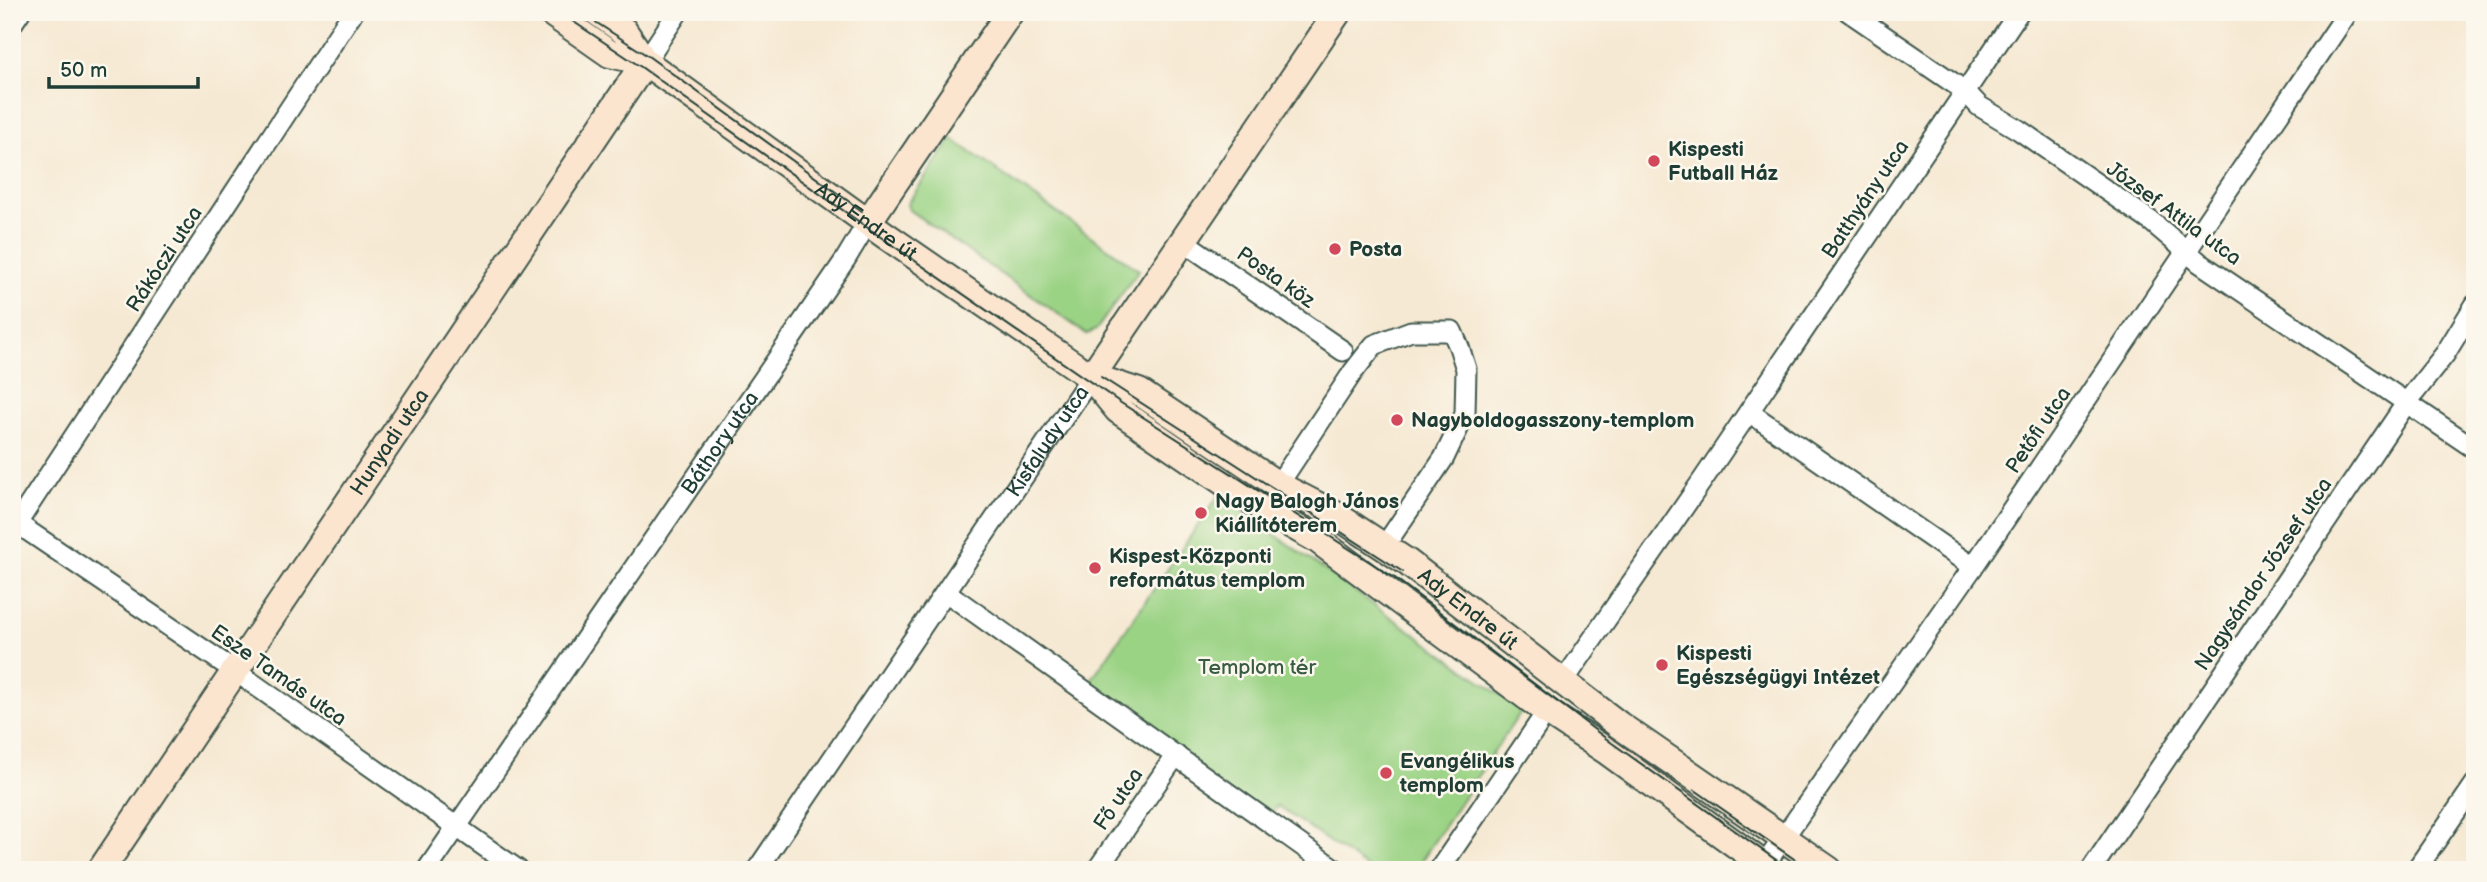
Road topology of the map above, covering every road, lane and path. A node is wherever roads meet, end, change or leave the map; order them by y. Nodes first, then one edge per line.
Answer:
1 (20, 12) edge
2 (353, 12) edge
3 (550, 12) edge
4 (597, 12) edge
5 (678, 12) edge
6 (1010, 12) edge
7 (1338, 12) edge
8 (1849, 12) edge
9 (2019, 12) edge
10 (2347, 12) edge
11 (12, 24) edge
12 (645, 62) junction
13 (1965, 91) junction
14 (868, 222) junction
15 (1183, 241) junction
16 (2185, 251) junction
17 (2475, 305) edge
18 (1343, 351) dead end
19 (1091, 377) junction
20 (2407, 402) junction
21 (1749, 412) junction
22 (2475, 449) edge
23 (1278, 485) junction
24 (14, 525) edge
25 (1384, 547) junction
26 (1973, 567) junction
27 (946, 592) junction
28 (235, 671) junction
29 (1563, 682) junction
30 (1539, 723) dead end
31 (1176, 755) junction
32 (2475, 784) edge
33 (456, 826) junction
34 (1783, 838) junction
35 (1765, 868) edge
36 (101, 870) edge
37 (427, 870) edge
38 (518, 870) edge
39 (757, 870) edge
40 (1097, 870) edge
41 (1336, 870) edge
42 (1439, 870) edge
43 (1829, 870) edge
44 (2091, 870) edge
45 (2416, 870) edge

1 - 11 street
2 - 24 street, Rákóczi utca
3 - 12 street, Ady Endre út
4 - 12 street, Ady Endre út
5 - 12 street, Hunyadi utca
6 - 14 street, Báthory utca
7 - 15 street, Kisfaludy utca
8 - 13 street, József Attila utca
9 - 13 street, Batthyány utca
10 - 16 street, Petőfi utca
12 - 14 street, Ady Endre út
12 - 28 street, Hunyadi utca
13 - 16 street, József Attila utca
13 - 21 street, Batthyány utca
14 - 19 street, Ady Endre út
14 - 33 street, Báthory utca
15 - 18 street, Posta köz
15 - 19 street, Kisfaludy utca
16 - 20 street, József Attila utca
16 - 26 street, Petőfi utca
17 - 20 street, Nagysándor József utca
19 - 23 street, Ady Endre út
19 - 27 street, Kisfaludy utca
19 - 35 street, Ady Endre út
20 - 22 street, József Attila utca
20 - 44 street, Nagysándor József utca
21 - 26 street
21 - 29 street, Batthyány utca
23 - 25 street, Ady Endre út
23 - 25 street
24 - 28 street, Esze Tamás utca
25 - 29 street, Ady Endre út
26 - 34 street, Petőfi utca
27 - 31 street
27 - 39 street, Kisfaludy utca
28 - 33 street, Esze Tamás utca
28 - 36 street, Hunyadi utca
29 - 34 street, Ady Endre út
30 - 42 street
31 - 40 street, Fő utca
31 - 41 street
32 - 45 street
33 - 37 street, Báthory utca
33 - 38 street, Esze Tamás utca
34 - 35 street, Petőfi utca
34 - 43 street, Ady Endre út

